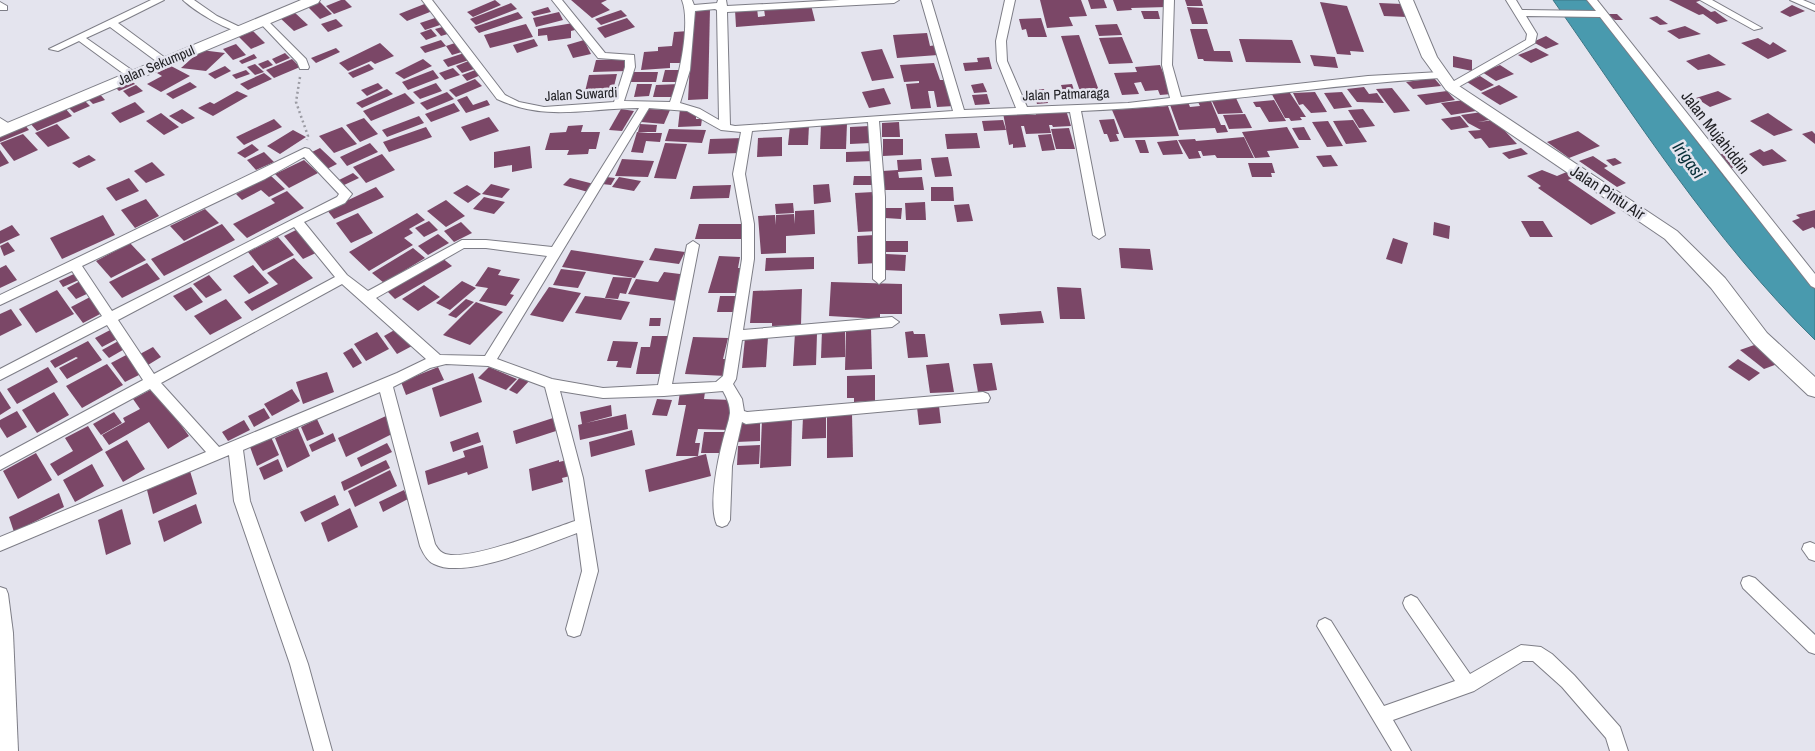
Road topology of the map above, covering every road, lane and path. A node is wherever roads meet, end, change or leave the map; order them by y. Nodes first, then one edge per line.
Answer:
1 (159, 0) edge
2 (188, 0) edge
3 (427, 0) edge
4 (557, 0) edge
5 (894, 0) edge
6 (926, 0) edge
7 (1010, 0) edge
8 (1169, 0) edge
9 (1406, 0) edge
10 (1511, 0) edge
11 (1592, 0) edge
12 (1704, 0) edge
13 (1795, 0) edge
14 (307, 1) edge
15 (798, 2) edge
16 (764, 3) edge
17 (688, 4) edge
18 (722, 4) edge
19 (1815, 8) edge
20 (1519, 13) junction
21 (1598, 14) junction
22 (263, 21) junction
23 (110, 22) junction
24 (1757, 28) dead end
25 (241, 30) junction
26 (78, 37) junction
27 (54, 49) dead end
28 (164, 62) junction
29 (304, 67) joint
30 (132, 75) junction
31 (1445, 81) junction
32 (1176, 100) junction
33 (618, 105) junction
34 (645, 106) junction
35 (674, 106) junction
36 (723, 107) junction
37 (1075, 109) junction
38 (1023, 110) junction
39 (696, 111) junction
40 (959, 114) junction
41 (873, 118) junction
42 (3, 127) edge
43 (726, 128) junction
44 (747, 129) junction
45 (305, 152) junction
46 (296, 221) junction
47 (1099, 235) dead end
48 (693, 245) dead end
49 (554, 252) junction
50 (74, 264) junction
51 (342, 278) junction
52 (879, 279) dead end
53 (1815, 283) edge
54 (367, 297) junction
55 (0, 300) edge
56 (111, 319) junction
57 (892, 322) dead end
58 (738, 336) junction
59 (489, 361) junction
60 (438, 362) junction
61 (0, 375) edge
62 (152, 382) junction
63 (385, 384) junction
64 (551, 384) junction
65 (726, 384) junction
66 (1815, 389) edge
67 (664, 390) junction
68 (982, 398) dead end
69 (737, 414) junction
70 (234, 446) junction
71 (217, 454) junction
72 (0, 464) edge
73 (722, 520) dead end
74 (584, 524) junction
75 (0, 544) edge
76 (1749, 583) dead end
77 (0, 594) edge
78 (1411, 604) dead end
79 (1325, 626) dead end
80 (574, 630) dead end
81 (1815, 646) edge
82 (1468, 685) junction
83 (1381, 716) junction
84 (9, 751) edge
85 (323, 751) edge
86 (1402, 751) edge
87 (1619, 751) edge

1 - 23 street
2 - 25 street
3 - 33 street, Jalan Suwardi
4 - 33 street
5 - 15 street
6 - 40 street
7 - 38 street
8 - 32 street
9 - 31 street, Jalan Pintu Air
10 - 20 street
11 - 21 street, Jalan Mujahiddin
12 - 24 street
13 - 19 street
14 - 22 street, Jalan Sekumpul
15 - 16 street
16 - 18 street
17 - 18 street
17 - 35 street
18 - 36 street
20 - 21 street
20 - 31 street
21 - 53 street, Jalan Mujahiddin
22 - 25 street, Jalan Sekumpul
22 - 29 street
23 - 26 street
23 - 28 street
25 - 28 street, Jalan Sekumpul
26 - 27 street
26 - 30 street
28 - 30 street, Jalan Sekumpul
29 - 45 path
30 - 42 street, Jalan Sekumpul
31 - 32 street, Jalan Patmaraga
31 - 66 street, Jalan Pintu Air
32 - 37 street, Jalan Patmaraga
33 - 34 street, Jalan Suwardi
34 - 35 street, Jalan Suwardi
34 - 49 street
35 - 39 street, Jalan Suwardi
36 - 39 street
36 - 43 street
37 - 38 street, Jalan Patmaraga
37 - 47 street
38 - 40 street, Jalan Patmaraga
39 - 43 street, Jalan Patmaraga
40 - 41 street, Jalan Patmaraga
41 - 44 street, Jalan Patmaraga
41 - 52 street
43 - 44 street, Jalan Patmaraga
44 - 58 street
45 - 46 street
45 - 50 street
46 - 51 street
46 - 56 street
48 - 67 street
49 - 54 street
49 - 59 street
50 - 55 street
50 - 56 street
51 - 54 street
51 - 62 street
54 - 60 street
56 - 61 street
56 - 62 street
57 - 58 street
58 - 65 street
59 - 60 street
59 - 64 street
60 - 63 street
62 - 71 street
62 - 72 street
63 - 70 street
63 - 74 street
64 - 67 street
64 - 74 street
65 - 67 street
65 - 69 street
68 - 69 street
69 - 73 street
70 - 71 street
70 - 85 street
71 - 75 street
74 - 80 street
76 - 81 street
77 - 84 street
78 - 82 street
79 - 83 street
82 - 83 street
82 - 87 street
83 - 86 street

